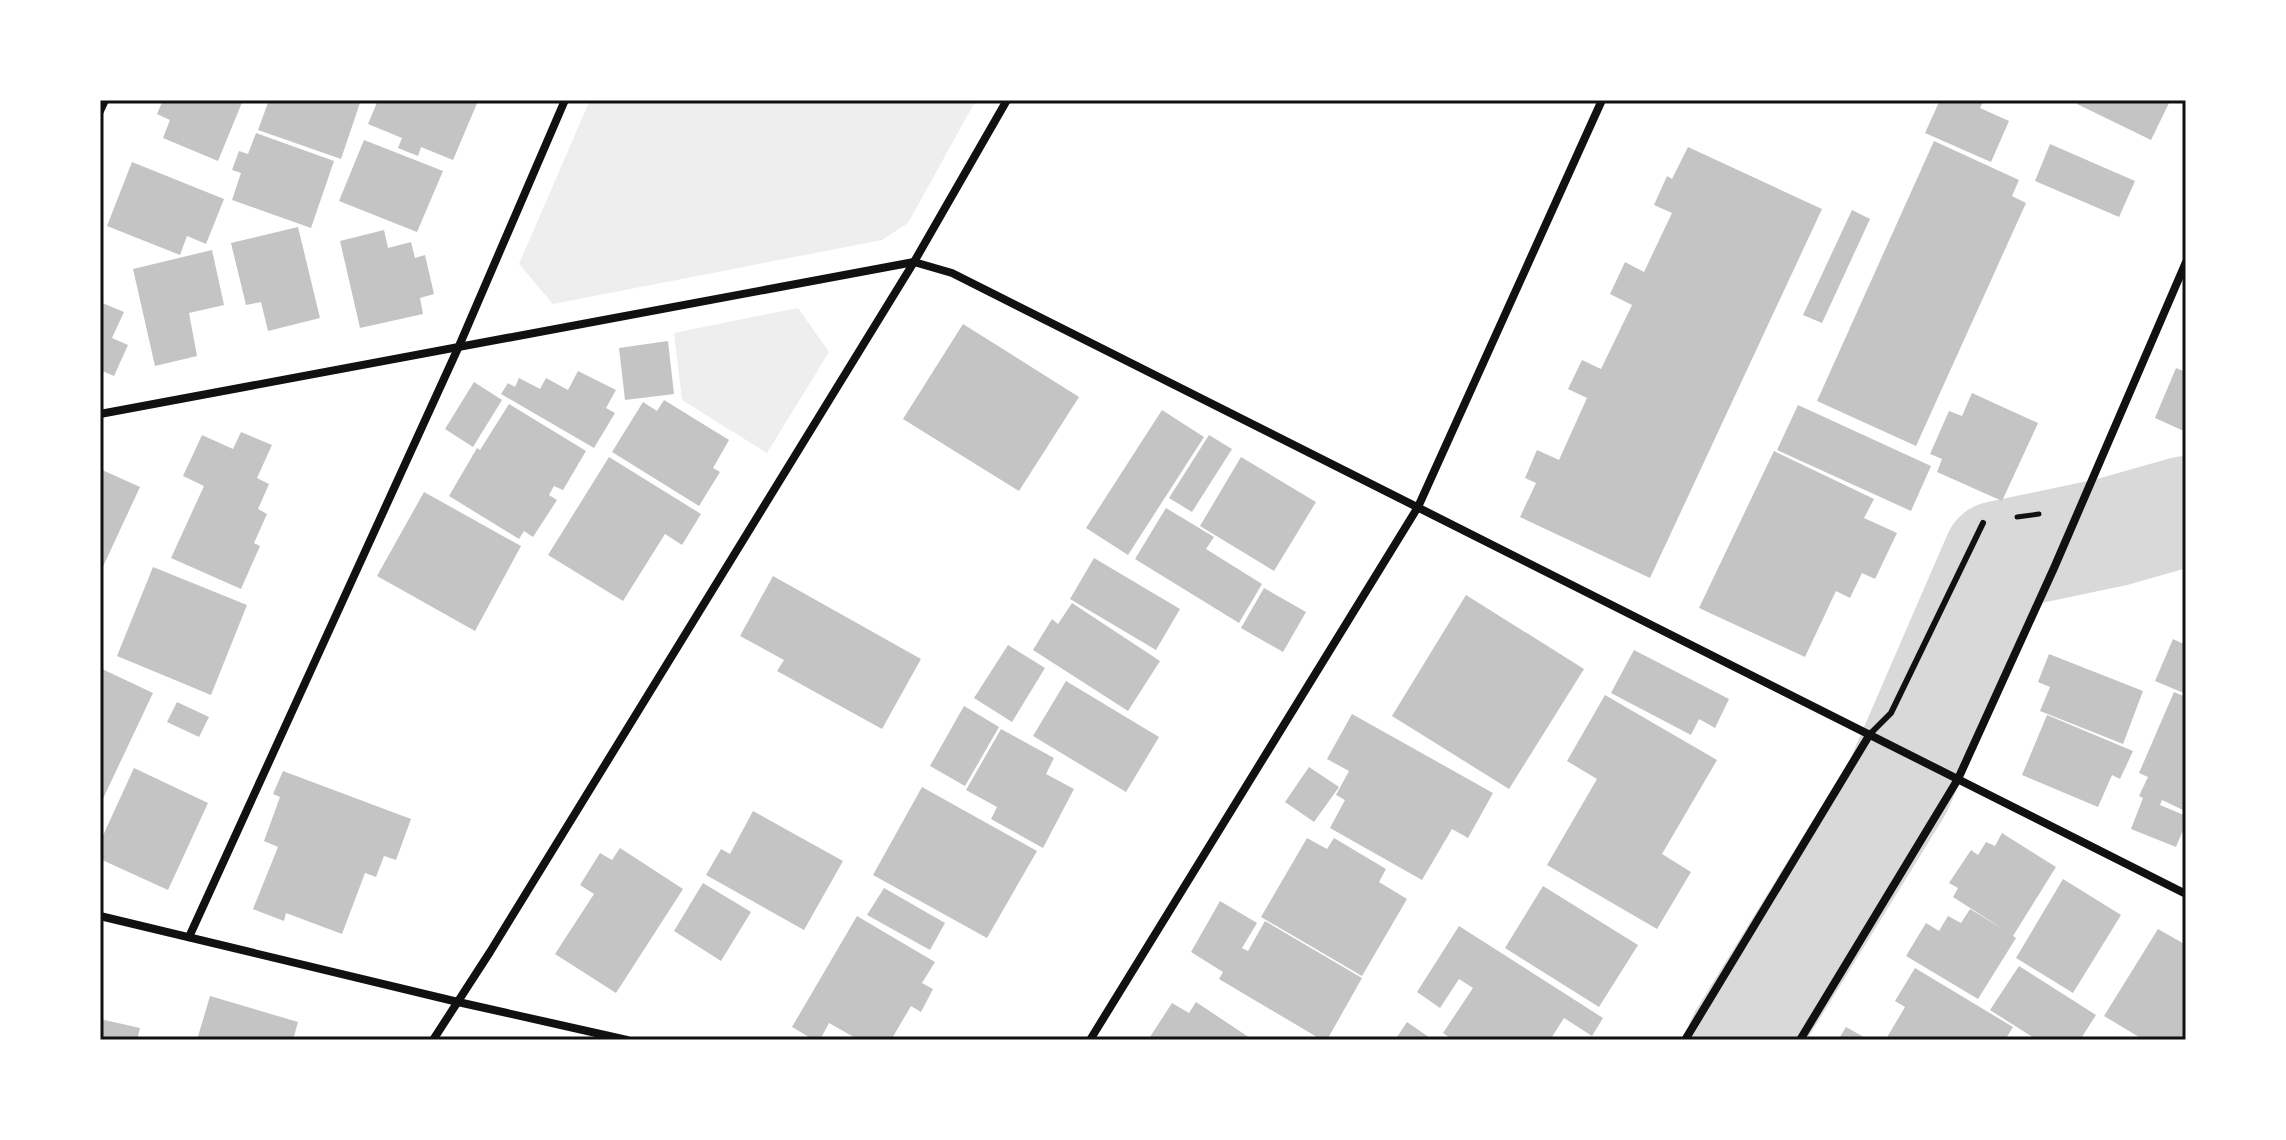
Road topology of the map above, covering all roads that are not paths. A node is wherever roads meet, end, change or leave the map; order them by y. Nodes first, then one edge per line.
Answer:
1 (105, 100) edge
2 (565, 100) edge
3 (1007, 100) edge
4 (1602, 100) edge
5 (100, 111) edge
6 (914, 262) junction
7 (2186, 262) edge
8 (459, 346) junction
9 (100, 414) edge
10 (1418, 507) junction
11 (1983, 523) road end
12 (1870, 734) junction
13 (1958, 779) junction
14 (2186, 894) edge
15 (100, 916) edge
16 (189, 937) junction
17 (458, 1002) junction
18 (433, 1040) edge
19 (627, 1040) edge
20 (1090, 1040) edge
21 (1685, 1040) edge
22 (1800, 1040) edge

1 - 5 street
2 - 8 street
3 - 6 street
4 - 10 street
6 - 8 street
6 - 10 street
6 - 17 street
7 - 13 street
8 - 9 street
8 - 16 street
10 - 12 street
10 - 20 street
11 - 12 lane
12 - 13 street
12 - 21 street
13 - 14 street
13 - 22 street
15 - 16 street
16 - 17 street
17 - 18 street
17 - 19 street

